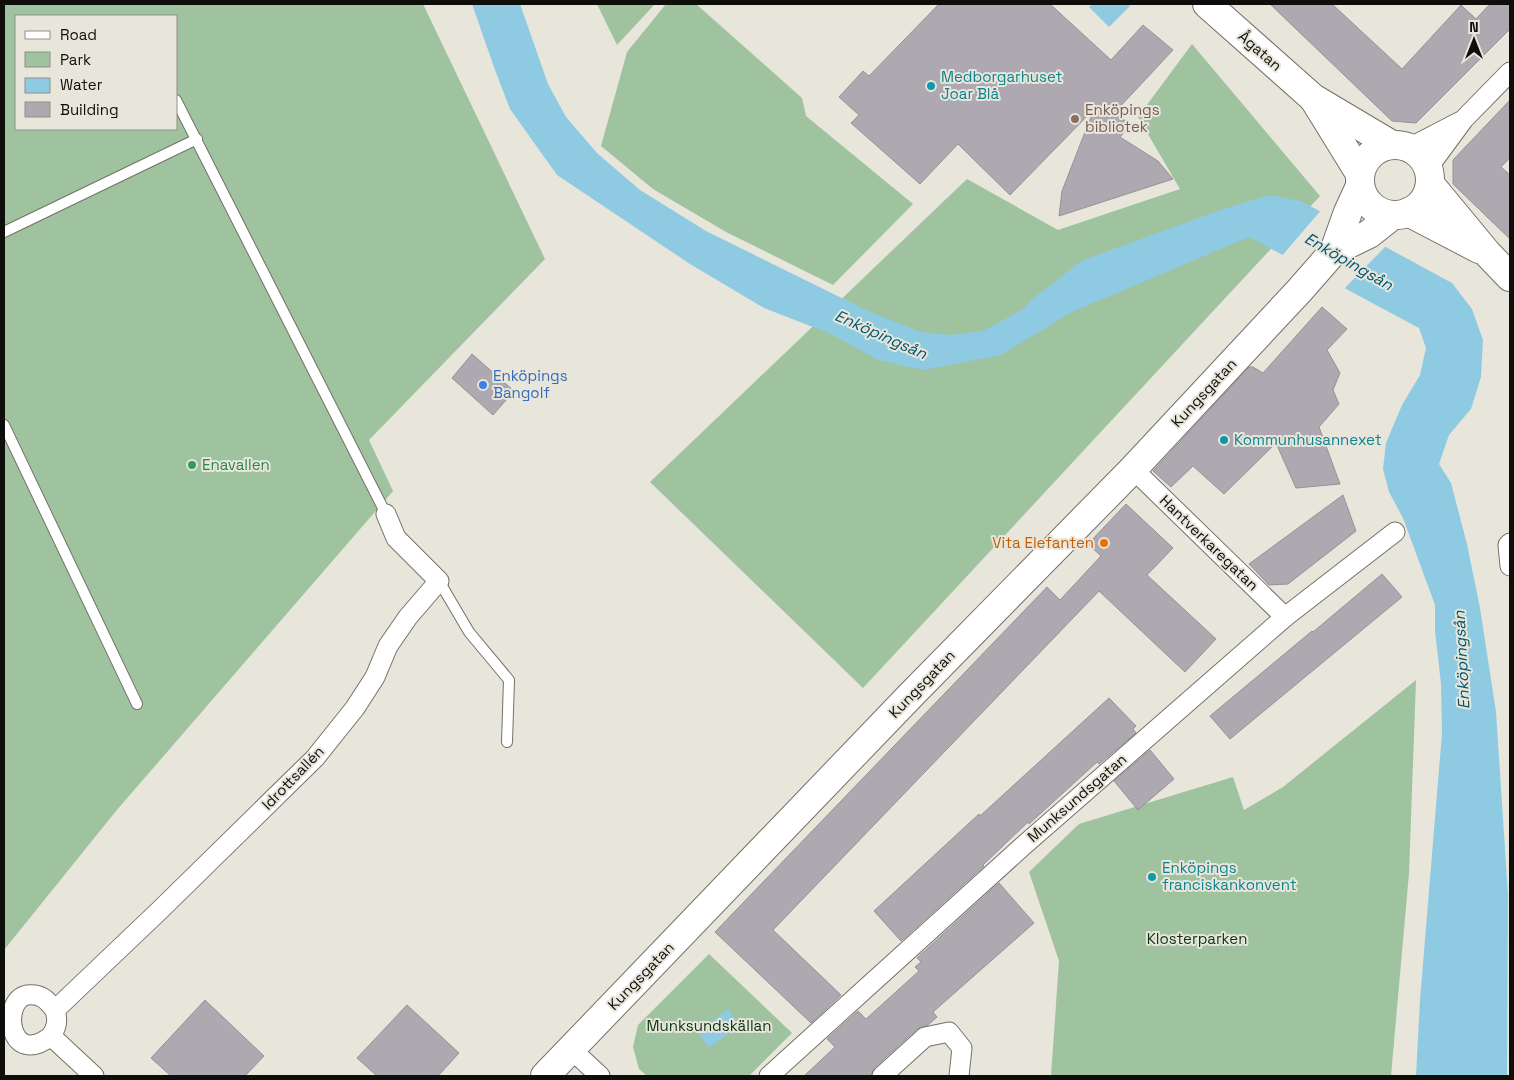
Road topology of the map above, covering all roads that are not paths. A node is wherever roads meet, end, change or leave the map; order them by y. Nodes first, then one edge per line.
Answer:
1 (1207, 4) edge
2 (1510, 72) edge
3 (1313, 98) junction
4 (178, 104) edge
5 (1464, 120) junction
6 (197, 139) junction
7 (1400, 147) junction
8 (1429, 176) junction
9 (1360, 180) junction
10 (1400, 214) junction
11 (4, 232) edge
12 (1334, 250) junction
13 (1487, 253) junction
14 (1510, 278) edge
15 (4, 425) edge
16 (1133, 469) junction
17 (386, 514) joint
18 (1395, 532) dead end
19 (1510, 543) edge
20 (1510, 566) edge
21 (439, 581) junction
22 (1285, 617) junction
23 (137, 704) dead end
24 (507, 742) dead end
25 (55, 1010) junction
26 (51, 1036) junction
27 (571, 1049) junction
28 (94, 1076) edge
29 (545, 1076) edge
30 (600, 1076) edge
31 (769, 1076) edge
32 (882, 1076) edge
33 (959, 1076) edge

1 - 3 street, Ågatan
2 - 5 street
3 - 7 street, Ågatan
3 - 9 street, Ågatan
4 - 6 lane
5 - 7 street
5 - 8 street
6 - 11 lane
6 - 17 lane
7 - 8 street, Ågatan
7 - 9 street
8 - 10 street
8 - 13 street, Ågatan
9 - 10 street, Ågatan
9 - 12 street
10 - 12 street
10 - 13 street, Ågatan
12 - 16 street, Kungsgatan
13 - 14 street, Ågatan
15 - 23 lane
16 - 22 street, Hantverkaregatan
16 - 27 street, Kungsgatan
17 - 21 street
18 - 22 street, Munksundsgatan
19 - 20 street
21 - 24 lane
21 - 25 street, Idrottsallén
22 - 31 street, Munksundsgatan
25 - 26 street
25 - 26 street
26 - 28 street
27 - 29 street, Kungsgatan
27 - 30 street
32 - 33 street

